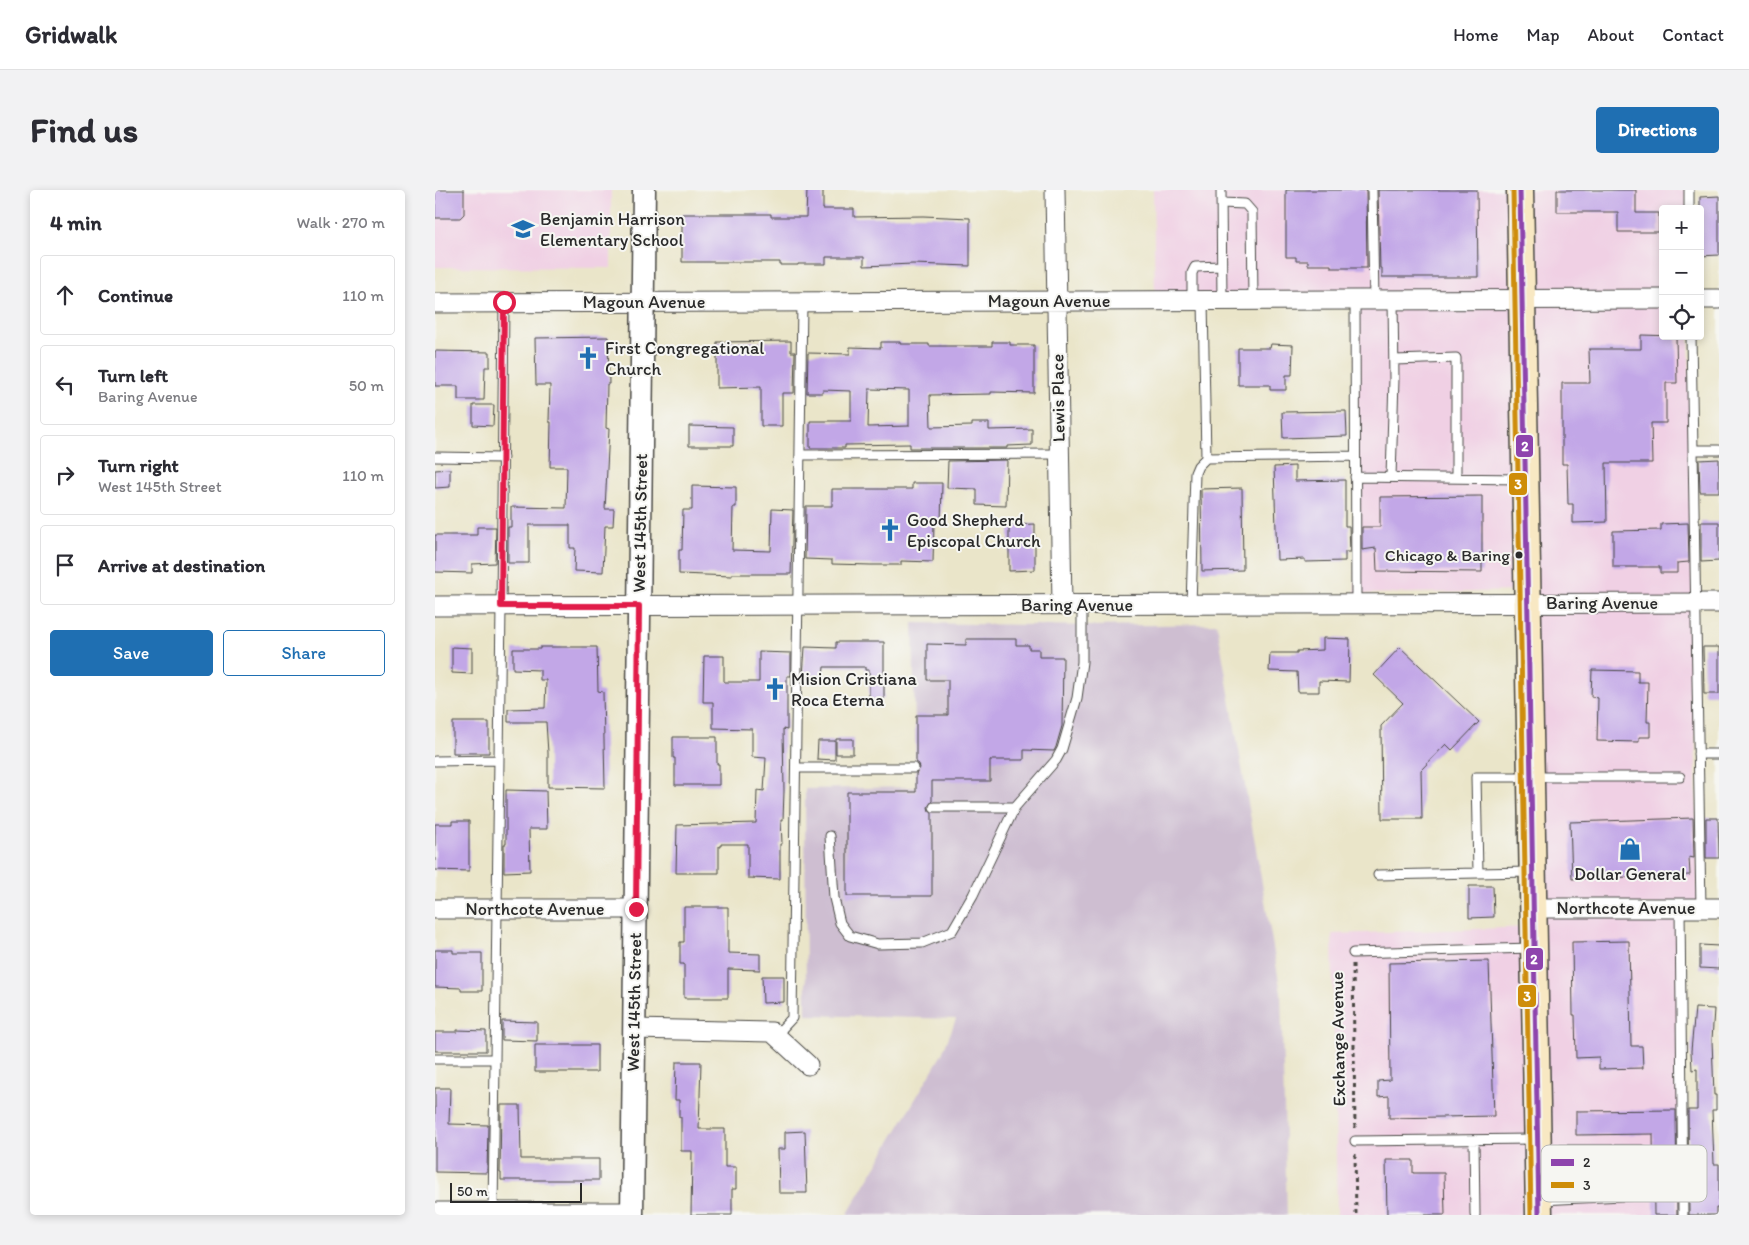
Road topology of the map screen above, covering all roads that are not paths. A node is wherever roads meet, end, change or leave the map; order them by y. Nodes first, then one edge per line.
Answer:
1 (644, 190) edge
2 (1055, 190) edge
3 (1221, 190) edge
4 (1372, 190) edge
5 (1520, 190) edge
6 (1689, 190) edge
7 (1221, 204) junction
8 (1689, 205) edge
9 (1221, 266) junction
10 (1659, 299) edge
11 (1704, 299) edge
12 (1719, 299) edge
13 (1253, 300) junction
14 (1364, 300) junction
15 (1393, 300) junction
16 (1521, 300) junction
17 (1056, 301) junction
18 (1197, 301) junction
19 (1222, 301) junction
20 (504, 302) junction
21 (643, 302) junction
22 (803, 302) junction
23 (435, 303) edge
24 (1691, 340) edge
25 (1394, 360) junction
26 (1693, 450) junction
27 (1719, 450) edge
28 (1059, 454) junction
29 (799, 455) junction
30 (1355, 456) junction
31 (435, 457) edge
32 (503, 458) junction
33 (1206, 458) junction
34 (1355, 477) junction
35 (1391, 477) junction
36 (1456, 478) junction
37 (1525, 479) junction
38 (1695, 603) junction
39 (1719, 603) edge
40 (1191, 604) junction
41 (1356, 604) junction
42 (1527, 604) junction
43 (1062, 605) junction
44 (1082, 605) junction
45 (435, 606) edge
46 (501, 606) junction
47 (639, 606) junction
48 (798, 606) junction
49 (1698, 754) junction
50 (1719, 754) edge
51 (499, 760) junction
52 (435, 761) edge
53 (796, 768) junction
54 (914, 768) dead end
55 (1531, 776) junction
56 (1680, 776) dead end
57 (934, 807) dead end
58 (1015, 807) junction
59 (829, 836) dead end
60 (1533, 872) junction
61 (1478, 873) junction
62 (1378, 875) dead end
63 (1533, 908) junction
64 (1680, 908) junction
65 (1710, 908) edge
66 (435, 909) edge
67 (496, 909) junction
68 (636, 909) junction
69 (1534, 948) junction
70 (1353, 953) road end
71 (634, 1029) junction
72 (777, 1034) junction
73 (435, 1059) edge
74 (495, 1059) junction
75 (808, 1065) dead end
76 (1474, 1140) junction
77 (1355, 1141) road end
78 (1538, 1144) junction
79 (1555, 1145) edge
80 (1682, 1145) edge
81 (1582, 1202) edge
82 (1683, 1202) edge
83 (1539, 1207) edge
84 (493, 1212) junction
85 (440, 1213) edge
86 (632, 1213) edge
87 (1475, 1215) edge
88 (1683, 1215) edge

1 - 21 street, West 145th Street
2 - 17 street, Lewis Place
3 - 7 lane
4 - 14 lane
5 - 16 main road
6 - 8 lane
7 - 9 lane
7 - 13 lane
9 - 18 lane
9 - 19 lane
10 - 16 street, Magoun Avenue
11 - 12 street
13 - 14 street, Magoun Avenue
13 - 19 street, Magoun Avenue
14 - 15 street, Magoun Avenue
14 - 30 lane
15 - 16 street, Magoun Avenue
15 - 25 lane
16 - 37 main road
17 - 18 street, Magoun Avenue
17 - 22 street, Magoun Avenue
17 - 28 street, Lewis Place
18 - 19 street, Magoun Avenue
18 - 33 lane
20 - 21 street, Magoun Avenue
20 - 23 street, Magoun Avenue
20 - 32 lane
21 - 22 street, Magoun Avenue
21 - 47 street, West 145th Street
22 - 29 lane
24 - 26 lane
25 - 35 lane
25 - 36 lane
26 - 27 lane
26 - 38 lane
28 - 29 lane
28 - 43 street, Lewis Place
29 - 48 lane
30 - 33 lane
30 - 34 lane
31 - 32 lane
32 - 46 lane
33 - 40 lane
34 - 35 lane
34 - 41 lane
35 - 36 lane
36 - 37 lane
37 - 42 main road
38 - 39 street, Baring Avenue
38 - 42 street, Baring Avenue
38 - 49 lane
40 - 41 street, Baring Avenue
40 - 44 street, Baring Avenue
41 - 42 street, Baring Avenue
42 - 55 main road
43 - 44 street, Baring Avenue
43 - 48 street, Baring Avenue
44 - 58 lane
45 - 46 street, Baring Avenue
46 - 47 street, Baring Avenue
46 - 51 lane
47 - 48 street, Baring Avenue
47 - 68 street, West 145th Street
48 - 53 lane
49 - 50 lane
49 - 65 lane
51 - 52 lane
51 - 67 lane
53 - 54 lane
53 - 72 lane
55 - 56 lane
55 - 60 main road
55 - 61 lane
57 - 58 lane
58 - 59 lane
60 - 61 lane
60 - 63 main road
61 - 62 lane
63 - 64 street, Northcote Avenue
63 - 69 main road
64 - 65 street, Northcote Avenue
64 - 80 lane
66 - 67 street, Northcote Avenue
67 - 68 street, Northcote Avenue
67 - 74 lane
68 - 71 street, West 145th Street
69 - 70 lane, Exchange Avenue
69 - 78 main road
71 - 72 street
71 - 86 street, West 145th Street
72 - 75 street
73 - 74 lane
74 - 84 lane
76 - 77 lane
76 - 78 lane
76 - 87 lane
78 - 79 lane
78 - 83 main road
81 - 83 lane
82 - 88 lane
84 - 85 street
84 - 86 street

